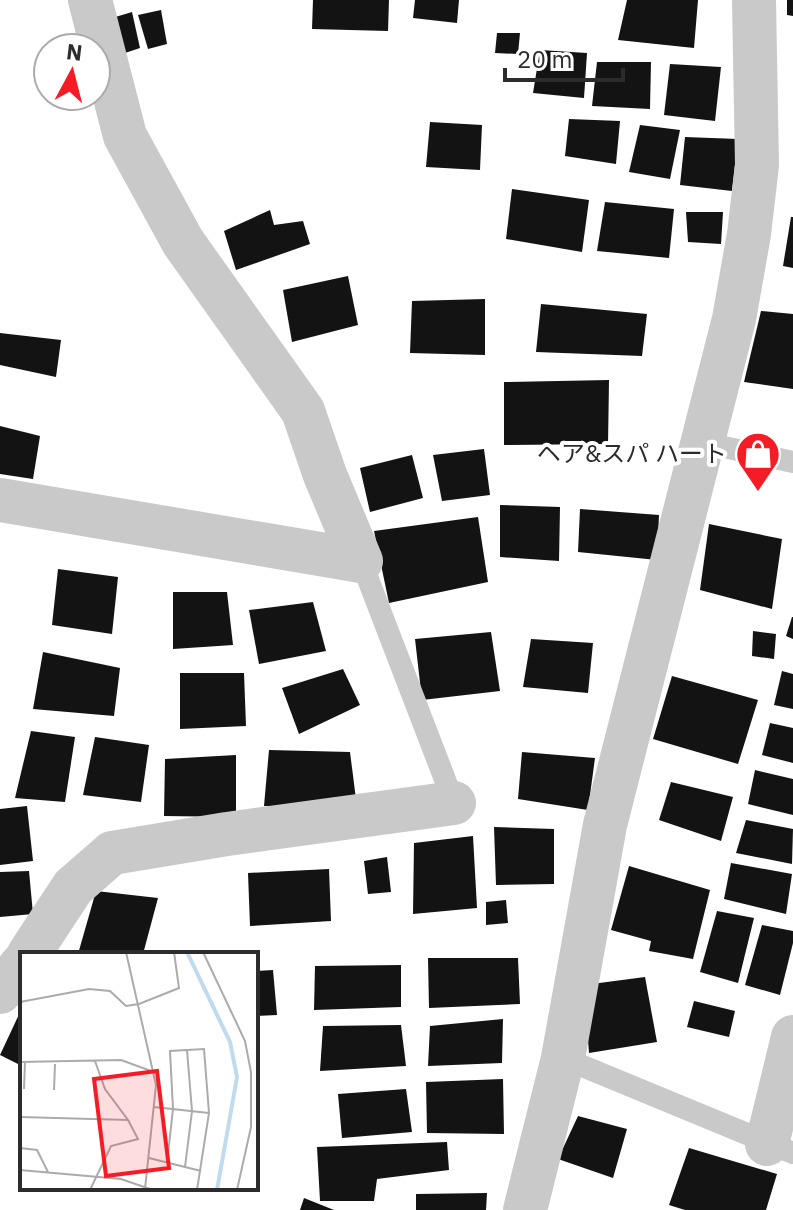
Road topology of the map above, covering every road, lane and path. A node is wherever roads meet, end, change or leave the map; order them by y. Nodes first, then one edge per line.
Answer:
1 (90, 0) edge
2 (752, 1) edge
3 (701, 442) junction
4 (793, 462) edge
5 (0, 500) edge
6 (361, 561) junction
7 (454, 803) joint
8 (30, 952) edge
9 (20, 967) edge
10 (0, 992) edge
11 (793, 1037) edge
12 (563, 1058) junction
13 (780, 1149) edge
14 (525, 1210) edge

1 - 6 street
2 - 3 street
3 - 4 lane
3 - 12 street
5 - 6 street
6 - 7 lane
7 - 8 street
9 - 10 street
11 - 13 street
12 - 13 lane
12 - 14 street

